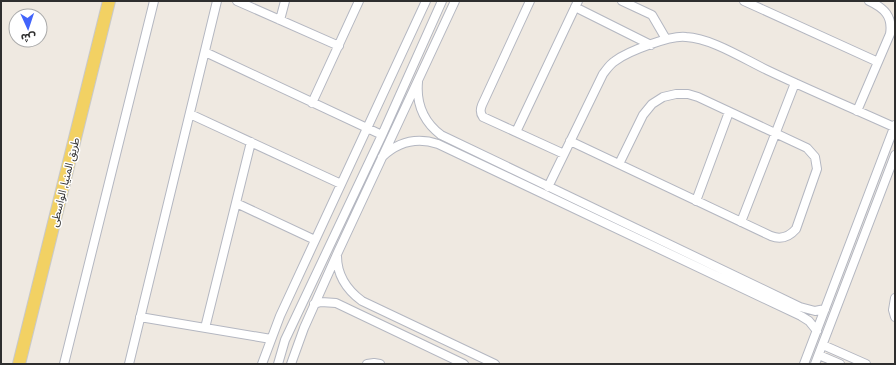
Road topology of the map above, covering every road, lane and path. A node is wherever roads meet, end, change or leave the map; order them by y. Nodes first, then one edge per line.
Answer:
1 (109, 1) edge
2 (154, 1) edge
3 (217, 1) edge
4 (237, 1) edge
5 (285, 1) edge
6 (359, 1) edge
7 (426, 1) edge
8 (442, 1) edge
9 (455, 1) edge
10 (530, 1) edge
11 (622, 1) edge
12 (744, 1) edge
13 (869, 1) edge
14 (576, 4) edge
15 (280, 20) junction
16 (666, 39) junction
17 (651, 45) junction
18 (338, 46) junction
19 (205, 52) junction
20 (878, 62) junction
21 (418, 82) junction
22 (795, 83) junction
23 (312, 103) junction
24 (857, 111) junction
25 (729, 112) junction
26 (190, 114) junction
27 (895, 126) edge
28 (367, 128) junction
29 (516, 132) junction
30 (775, 134) junction
31 (382, 135) junction
32 (570, 141) junction
33 (251, 142) junction
34 (564, 154) junction
35 (895, 155) edge
36 (382, 157) junction
37 (619, 164) junction
38 (341, 184) junction
39 (548, 187) junction
40 (868, 195) junction
41 (878, 199) junction
42 (696, 201) junction
43 (236, 203) junction
44 (741, 222) junction
45 (315, 240) junction
46 (338, 252) junction
47 (895, 298) edge
48 (314, 304) junction
49 (825, 309) junction
50 (140, 317) junction
51 (895, 318) edge
52 (205, 328) junction
53 (817, 331) junction
54 (271, 339) junction
55 (822, 345) junction
56 (819, 355) junction
57 (452, 361) edge
58 (20, 364) edge
59 (64, 364) edge
60 (129, 364) edge
61 (262, 364) edge
62 (278, 364) edge
63 (291, 364) edge
64 (367, 364) edge
65 (380, 364) edge
66 (464, 364) edge
67 (495, 364) edge
68 (804, 364) edge
69 (815, 364) edge
70 (840, 364) edge
71 (866, 364) edge

1 - 58 main road, طريق المنيا, الواسطى
2 - 59 street
3 - 19 street
4 - 15 street
5 - 15 street
6 - 18 street
7 - 28 street
8 - 31 street
9 - 21 street
10 - 29 street
11 - 16 street
12 - 20 street
13 - 20 street
14 - 17 street
14 - 29 street
15 - 18 street
16 - 17 street
16 - 22 street
17 - 32 street
18 - 23 street
19 - 23 street
19 - 26 street
20 - 24 street
21 - 36 street
21 - 39 street
22 - 24 street
22 - 30 street
23 - 28 street
24 - 27 street
25 - 30 street
25 - 37 street
25 - 42 street
26 - 33 street
26 - 50 street
27 - 40 street
28 - 31 street
28 - 38 street
29 - 34 street
30 - 44 street
30 - 44 street
31 - 62 street
32 - 34 street
32 - 37 street
33 - 38 street
33 - 43 street
34 - 39 street
35 - 41 street
36 - 46 street
36 - 53 street
37 - 42 street
38 - 45 street
39 - 49 street
40 - 41 street
40 - 49 street
41 - 55 street
42 - 44 street
43 - 45 street
43 - 52 street
45 - 54 street
46 - 48 street
46 - 67 street
47 - 51 street
48 - 57 street
48 - 63 street
49 - 53 street
50 - 52 street
50 - 60 street
52 - 54 street
53 - 68 street
54 - 61 street
55 - 56 street
55 - 71 street
56 - 69 street
56 - 70 street
57 - 66 street
64 - 65 street

